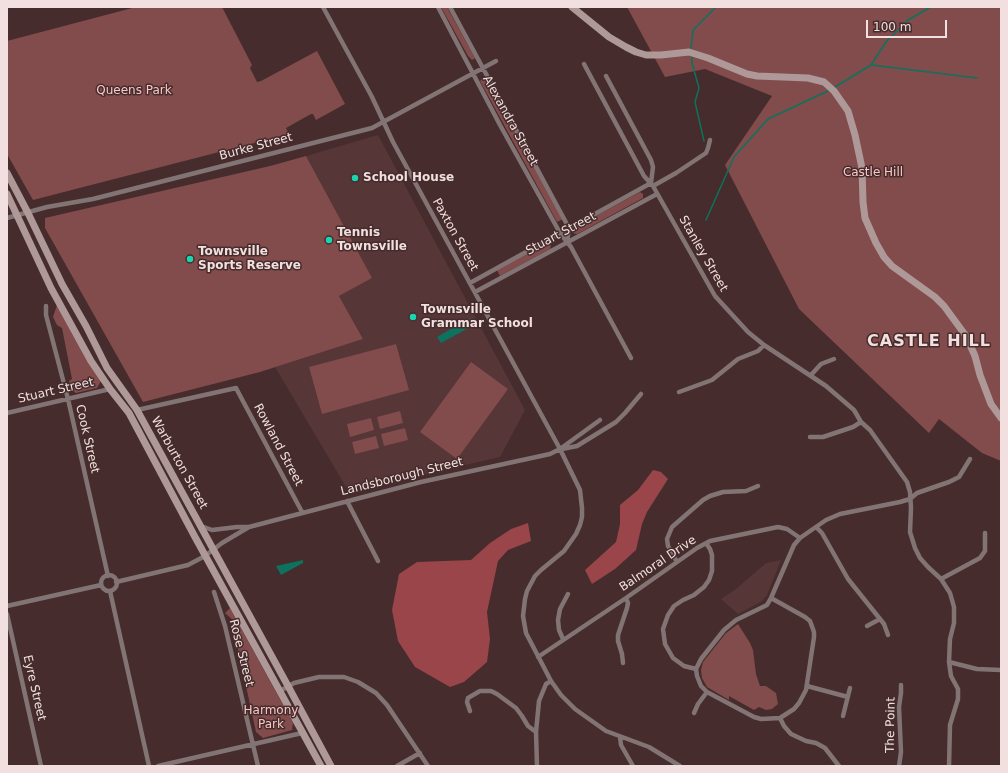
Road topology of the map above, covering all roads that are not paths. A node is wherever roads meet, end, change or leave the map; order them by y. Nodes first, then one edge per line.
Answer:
1 (323, 7) edge
2 (438, 7) edge
3 (450, 7) edge
4 (572, 7) edge
5 (496, 61) dead end
6 (584, 64) dead end
7 (482, 68) junction
8 (473, 73) junction
9 (606, 76) dead end
10 (384, 121) junction
11 (710, 140) dead end
12 (7, 173) edge
13 (652, 185) junction
14 (7, 194) edge
15 (657, 194) junction
16 (28, 213) junction
17 (18, 215) junction
18 (7, 218) edge
19 (569, 228) junction
20 (560, 233) junction
21 (567, 242) junction
22 (470, 283) junction
23 (475, 292) junction
24 (46, 306) dead end
25 (764, 345) junction
26 (631, 358) dead end
27 (834, 359) dead end
28 (811, 375) junction
29 (110, 389) junction
30 (679, 392) dead end
31 (641, 394) dead end
32 (68, 399) junction
33 (138, 410) junction
34 (7, 413) edge
35 (1001, 418) edge
36 (600, 420) dead end
37 (861, 422) junction
38 (810, 437) dead end
39 (560, 449) junction
40 (970, 459) dead end
41 (758, 486) dead end
42 (910, 499) junction
43 (347, 501) junction
44 (302, 512) junction
45 (201, 526) junction
46 (249, 527) junction
47 (816, 527) junction
48 (985, 533) dead end
49 (800, 538) junction
50 (706, 543) junction
51 (214, 549) junction
52 (205, 556) junction
53 (378, 561) dead end
54 (678, 562) junction
55 (108, 576) junction
56 (941, 579) junction
57 (116, 582) junction
58 (101, 585) junction
59 (110, 591) junction
60 (214, 592) dead end
61 (568, 594) dead end
62 (626, 598) junction
63 (771, 598) junction
64 (7, 606) edge
65 (7, 614) edge
66 (880, 619) junction
67 (867, 626) dead end
68 (888, 635) dead end
69 (563, 639) junction
70 (538, 657) junction
71 (949, 662) junction
72 (623, 663) dead end
73 (696, 669) junction
74 (1001, 670) edge
75 (551, 681) junction
76 (901, 685) dead end
77 (288, 686) junction
78 (807, 686) junction
79 (850, 688) dead end
80 (280, 691) junction
81 (707, 692) junction
82 (848, 697) junction
83 (470, 711) dead end
84 (694, 713) dead end
85 (843, 716) dead end
86 (780, 718) junction
87 (536, 732) junction
88 (302, 733) junction
89 (620, 737) junction
90 (254, 744) junction
91 (420, 753) junction
92 (41, 766) edge
93 (149, 766) edge
94 (158, 766) edge
95 (258, 766) edge
96 (321, 766) edge
97 (330, 766) edge
98 (397, 766) edge
99 (428, 766) edge
100 (537, 766) edge
101 (633, 766) edge
102 (680, 766) edge
103 (839, 766) edge
104 (899, 766) edge
105 (949, 766) edge

1 - 10 street, Paxton Street
2 - 8 street, Alexandra Street
3 - 7 street, Alexandra Street
4 - 35 main road
5 - 7 street, Burke Street
6 - 13 street, Stanley Street
7 - 8 street, Burke Street
7 - 19 street, Alexandra Street
8 - 10 street, Burke Street
8 - 20 street, Alexandra Street
9 - 13 street
10 - 16 street, Burke Street
10 - 22 street, Paxton Street
11 - 13 street, Stuart Street
12 - 16 main road, Warburton Street
13 - 15 street, Stanley Street
13 - 19 street, Stuart Street
14 - 17 main road, Warburton Street
15 - 21 street, Stuart Street
15 - 25 street, Stanley Street
16 - 17 street, Burke Street
16 - 33 main road, Warburton Street
17 - 18 street, Burke Street
17 - 29 main road, Warburton Street
19 - 20 street, Stuart Street
19 - 21 street
20 - 21 street, Alexandra Street
20 - 22 street, Stuart Street
21 - 23 street, Stuart Street
21 - 26 street, Alexandra Street
22 - 23 street, Paxton Street
23 - 39 street, Paxton Street
24 - 32 street, Cook Street
25 - 28 street, Stanley Street
25 - 30 street
27 - 28 street
28 - 37 street, Stanley Street
29 - 32 street, Stuart Street
29 - 52 main road, Warburton Street
31 - 39 street, Landsborough Street
32 - 34 street, Stuart Street
32 - 55 street, Cook Street
33 - 44 street, Rowland Street
33 - 45 main road, Warburton Street
36 - 39 street, Landsborough Street
37 - 38 street
37 - 42 street, Stanley Street
39 - 43 street, Landsborough Street
39 - 70 street, Paxton Street
40 - 42 street
41 - 54 street
42 - 47 street
42 - 56 street, Stanley Street
43 - 44 street, Landsborough Street
43 - 53 street
44 - 46 street, Landsborough Street
45 - 46 street, Landsborough Street
45 - 51 main road, Warburton Street
46 - 51 street, Landsborough Street
47 - 49 street
47 - 66 street
48 - 56 street
49 - 50 street, Balmoral Drive
49 - 63 street
50 - 54 street, Balmoral Drive
50 - 73 street
51 - 52 street, Landsborough Street
51 - 77 main road, Warburton Street
52 - 57 street, Landsborough Street
52 - 80 main road, Warburton Street
54 - 62 street, Balmoral Drive
55 - 57 street
55 - 58 street
56 - 71 street, Stanley Street
57 - 59 street
58 - 59 street
58 - 64 street
59 - 93 street
60 - 90 street, Rose Street
61 - 69 street
62 - 69 street, Balmoral Drive
62 - 72 street
63 - 73 street
63 - 78 street
65 - 92 street, Eyre Street
66 - 67 street
66 - 68 street
69 - 70 street, Balmoral Drive
70 - 75 street, Paxton Street
71 - 74 street
71 - 105 street, Stanley Street
73 - 81 street
75 - 87 street
75 - 89 street, Paxton Street
76 - 104 street, The Point
77 - 80 street
77 - 91 street
77 - 97 main road, Warburton Street
78 - 82 street
78 - 86 street
79 - 82 street
80 - 88 main road, Warburton Street
81 - 84 street
81 - 86 street
82 - 85 street
83 - 87 street
86 - 103 street
87 - 100 street
88 - 90 street
88 - 96 main road, Warburton Street
89 - 101 street
89 - 102 street, Paxton Street
90 - 94 street
90 - 95 street, Rose Street
91 - 98 street
91 - 99 street

